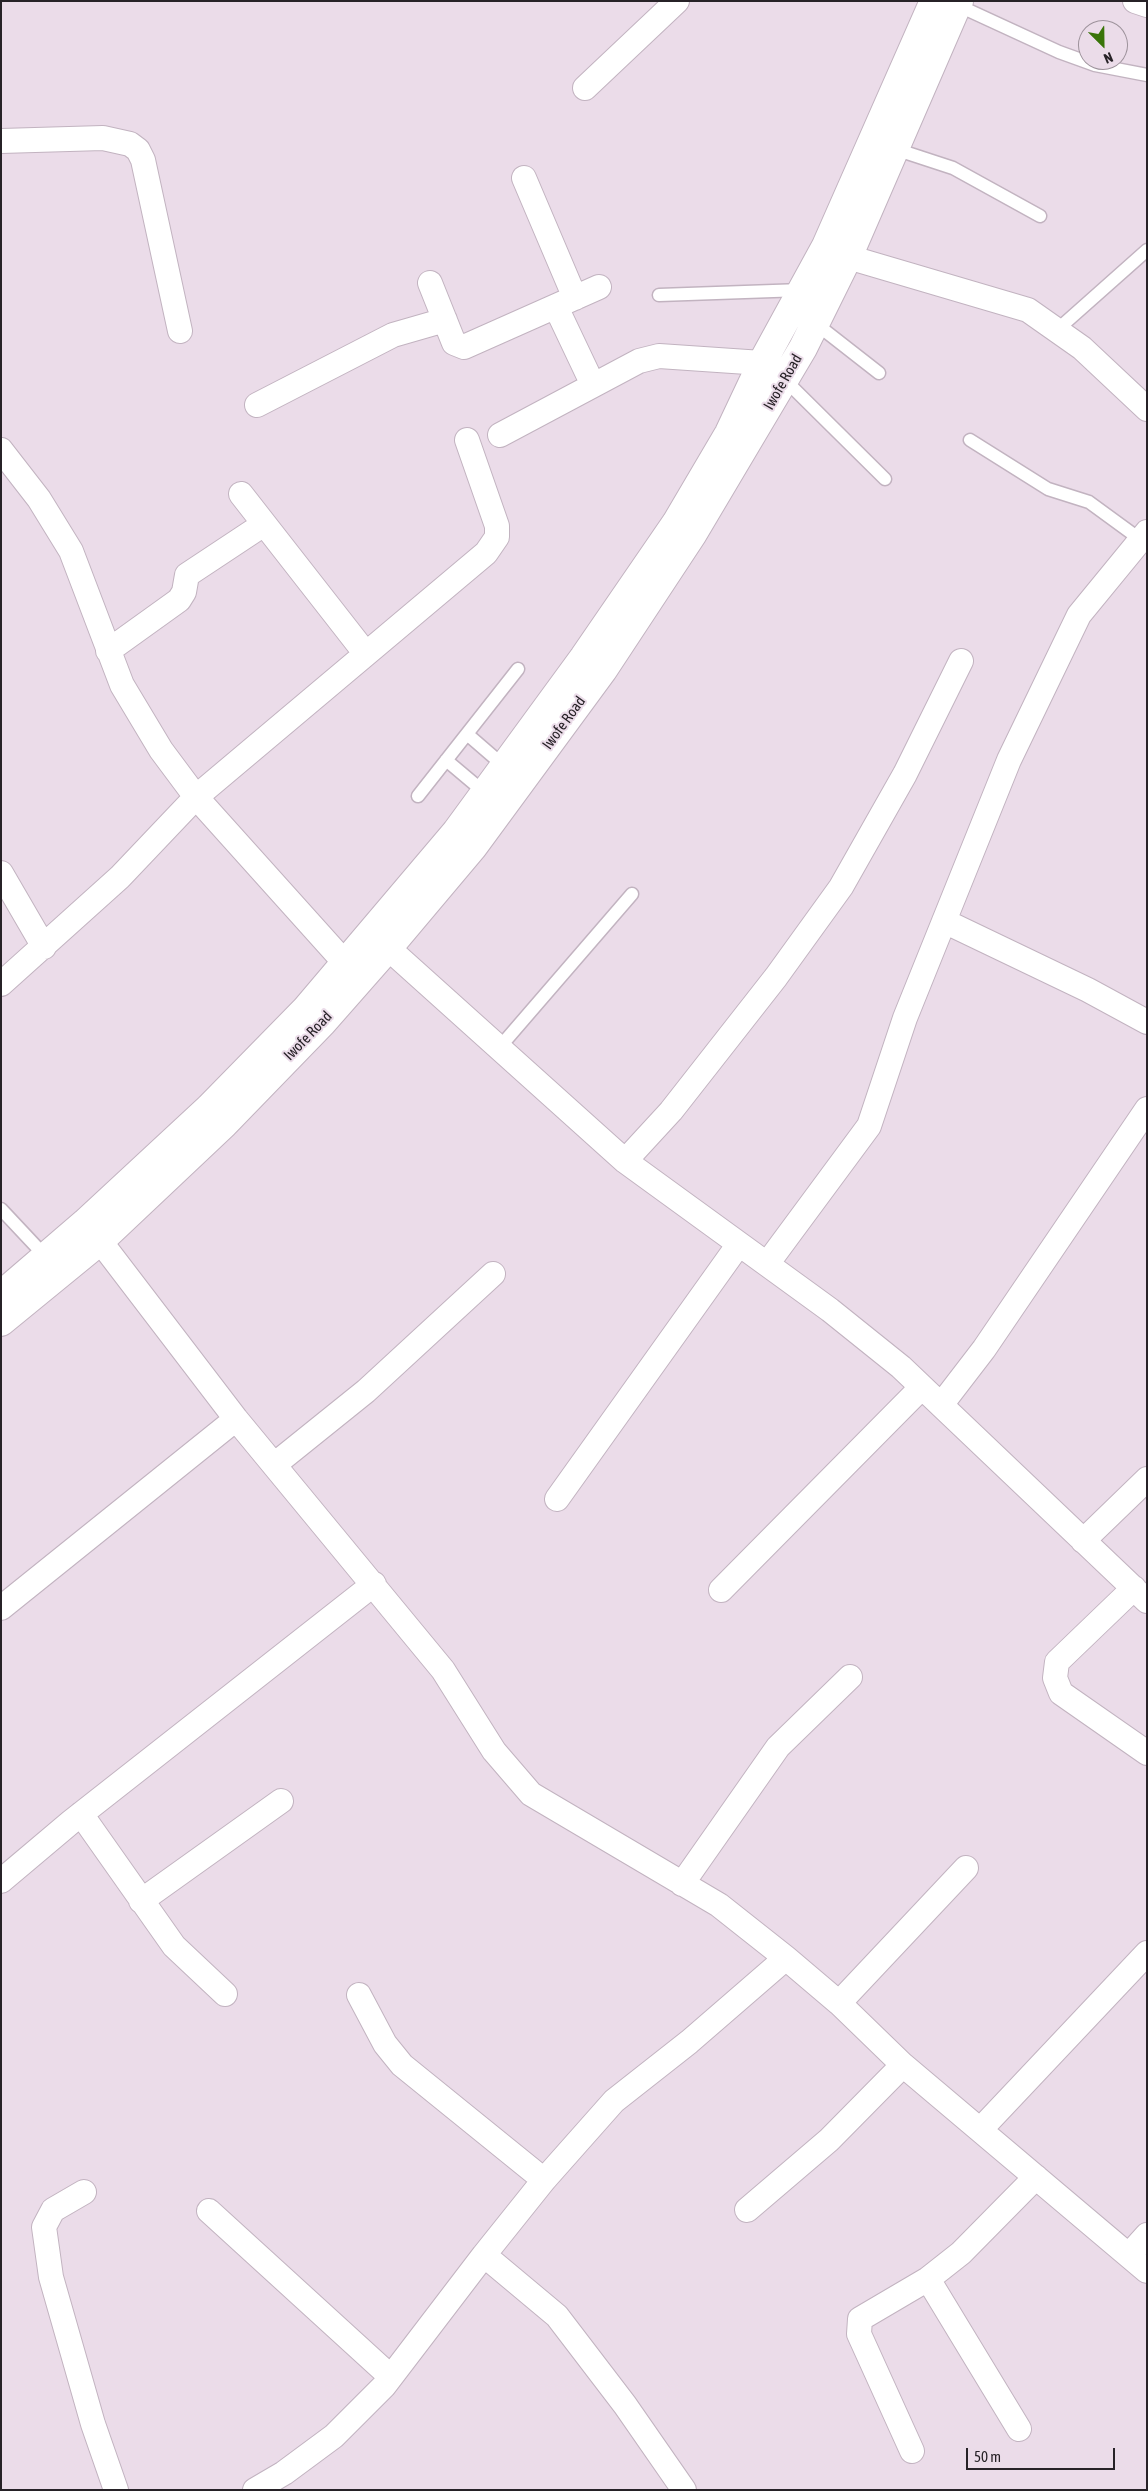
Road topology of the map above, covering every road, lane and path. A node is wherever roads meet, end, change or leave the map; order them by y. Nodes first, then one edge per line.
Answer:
1 (677, 1) edge
2 (1135, 1) edge
3 (950, 3) edge
4 (1147, 5) edge
5 (1147, 75) edge
6 (585, 88) dead end
7 (1, 141) edge
8 (895, 149) junction
9 (524, 178) dead end
10 (1040, 216) dead end
11 (1147, 250) edge
12 (848, 257) junction
13 (430, 283) dead end
14 (599, 287) dead end
15 (802, 290) junction
16 (659, 295) dead end
17 (566, 302) junction
18 (445, 320) junction
19 (815, 323) junction
20 (1057, 330) junction
21 (180, 331) dead end
22 (762, 363) junction
23 (879, 373) dead end
24 (785, 380) junction
25 (592, 385) junction
26 (257, 405) dead end
27 (1147, 409) edge
28 (500, 435) dead end
29 (467, 440) dead end
30 (970, 440) dead end
31 (1, 450) edge
32 (885, 479) dead end
33 (241, 494) dead end
34 (264, 524) junction
35 (1144, 536) edge
36 (108, 651) junction
37 (366, 654) junction
38 (961, 661) dead end
39 (518, 669) dead end
40 (466, 734) junction
41 (446, 760) junction
42 (504, 766) junction
43 (484, 792) junction
44 (418, 796) dead end
45 (196, 797) junction
46 (1, 873) edge
47 (632, 894) dead end
48 (944, 921) junction
49 (44, 947) junction
50 (388, 948) junction
51 (346, 964) junction
52 (1, 984) edge
53 (1147, 1022) edge
54 (499, 1048) junction
55 (1147, 1109) edge
56 (625, 1161) junction
57 (1, 1209) edge
58 (100, 1241) junction
59 (739, 1244) junction
60 (46, 1257) junction
61 (767, 1264) junction
62 (493, 1274) dead end
63 (1, 1295) edge
64 (1, 1322) edge
65 (922, 1387) junction
66 (941, 1405) junction
67 (236, 1419) junction
68 (274, 1465) junction
69 (1147, 1479) edge
70 (558, 1499) dead end
71 (1083, 1541) junction
72 (374, 1584) junction
73 (721, 1590) dead end
74 (1140, 1594) edge
75 (1, 1608) edge
76 (850, 1677) dead end
77 (1147, 1753) edge
78 (281, 1801) dead end
79 (81, 1814) junction
80 (966, 1868) dead end
81 (1, 1881) edge
82 (682, 1884) junction
83 (141, 1902) junction
84 (1147, 1953) edge
85 (786, 1958) junction
86 (225, 1994) dead end
87 (359, 1995) dead end
88 (839, 2003) junction
89 (903, 2065) junction
90 (980, 2130) junction
91 (1036, 2178) junction
92 (544, 2180) junction
93 (84, 2192) dead end
94 (747, 2210) dead end
95 (209, 2211) dead end
96 (1147, 2235) edge
97 (484, 2255) junction
98 (1129, 2255) junction
99 (1147, 2271) edge
100 (928, 2279) junction
101 (391, 2377) junction
102 (1019, 2429) dead end
103 (912, 2451) dead end
104 (675, 2487) edge
105 (116, 2490) edge
106 (256, 2490) edge

1 - 6 street
2 - 4 street
3 - 5 lane
3 - 8 street, Iwofe Road
3 - 15 street, Iwofe Road
7 - 21 street
8 - 10 lane
8 - 12 street, Iwofe Road
9 - 17 street
11 - 20 lane
12 - 19 street, Iwofe Road
12 - 20 street
13 - 18 street
14 - 17 street
15 - 16 lane
15 - 22 street, Iwofe Road
17 - 18 street
17 - 25 street
18 - 26 street
19 - 23 lane
19 - 24 street, Iwofe Road
20 - 27 street
22 - 25 street
22 - 42 street, Iwofe Road
24 - 32 lane
24 - 50 street, Iwofe Road
25 - 28 street
29 - 37 street
30 - 35 lane
31 - 36 street
33 - 34 street
34 - 36 street
34 - 37 street
35 - 48 street
36 - 45 street
37 - 45 street
38 - 56 street
39 - 40 lane
40 - 41 lane
40 - 42 lane
41 - 43 lane
41 - 44 lane
42 - 43 street, Iwofe Road
43 - 51 street, Iwofe Road
45 - 49 street
45 - 51 street
46 - 49 street
47 - 54 lane
48 - 53 street
48 - 61 street
49 - 52 street
50 - 54 street
50 - 58 street, Iwofe Road
51 - 60 street, Iwofe Road
54 - 56 street
55 - 66 street
56 - 59 street
57 - 60 lane
58 - 64 street, Iwofe Road
58 - 67 street
59 - 61 street
59 - 70 street
60 - 63 street, Iwofe Road
61 - 65 street
62 - 68 street
65 - 66 street
65 - 73 street
66 - 71 street
67 - 68 street
67 - 75 street
68 - 72 street
69 - 71 street
71 - 74 street
72 - 79 street
72 - 82 street
74 - 77 street
76 - 82 street
78 - 83 street
79 - 81 street
79 - 83 street
80 - 88 street
82 - 85 street
83 - 86 street
84 - 90 street
85 - 88 street
85 - 92 street
87 - 92 street
88 - 89 street
89 - 90 street
89 - 94 street
90 - 91 street
91 - 98 street
91 - 100 street
92 - 97 street
93 - 105 street
95 - 101 street
96 - 98 street
97 - 101 street
97 - 104 street
98 - 99 street
100 - 102 street
100 - 103 street
101 - 106 street

